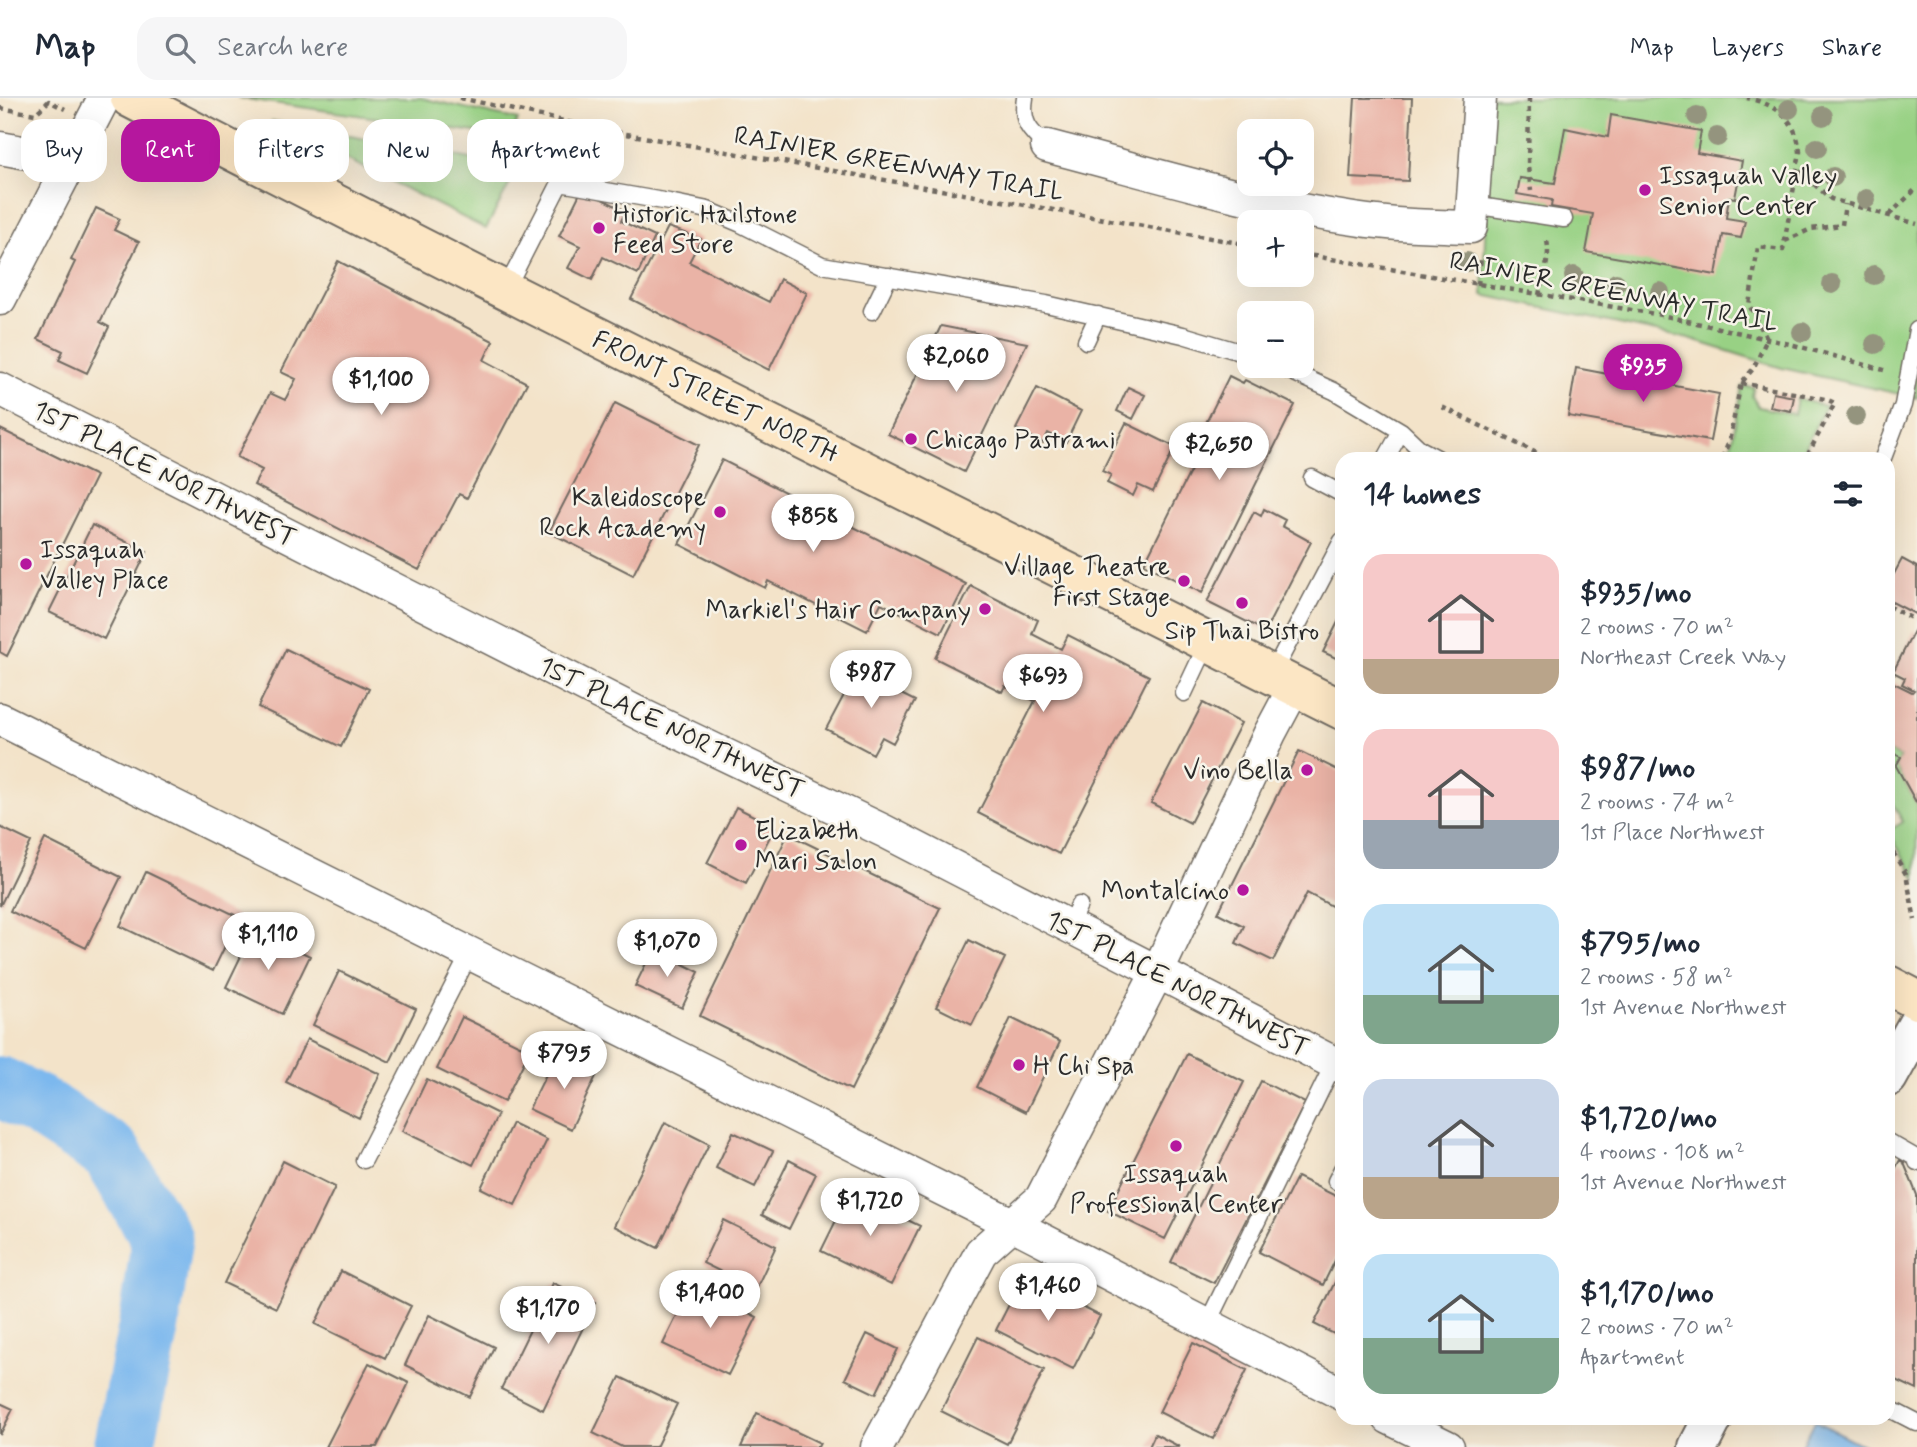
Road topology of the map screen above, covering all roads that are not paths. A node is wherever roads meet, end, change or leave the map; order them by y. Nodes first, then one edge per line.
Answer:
1 (104, 98) edge
2 (130, 98) edge
3 (1025, 98) edge
4 (1480, 98) edge
5 (93, 119) edge
6 (1047, 146) joint
7 (0, 148) edge
8 (21, 152) edge
9 (61, 182) edge
10 (1472, 216) junction
11 (1564, 219) dead end
12 (890, 276) junction
13 (505, 291) junction
14 (0, 299) edge
15 (872, 311) dead end
16 (1098, 315) junction
17 (1917, 330) edge
18 (1086, 341) dead end
19 (1237, 351) edge
20 (1305, 378) edge
21 (0, 389) edge
22 (1401, 431) junction
23 (1389, 452) edge
24 (1426, 452) edge
25 (1885, 452) edge
26 (1312, 478) dead end
27 (1335, 490) edge
28 (1335, 557) edge
29 (1209, 642) junction
30 (1283, 680) junction
31 (1184, 693) dead end
32 (1335, 706) edge
33 (0, 719) edge
34 (470, 953) junction
35 (1158, 971) junction
36 (1895, 988) edge
37 (1917, 999) edge
38 (1917, 1025) edge
39 (1335, 1063) edge
40 (1895, 1064) edge
41 (1335, 1076) edge
42 (1895, 1146) edge
43 (364, 1160) dead end
44 (1917, 1162) edge
45 (1012, 1224) junction
46 (1207, 1324) junction
47 (1335, 1390) edge
48 (1895, 1412) edge
49 (1917, 1423) edge
50 (1404, 1425) edge
51 (1709, 1425) edge
52 (877, 1447) edge
53 (1448, 1447) edge
54 (1698, 1447) edge

1 - 5 street
2 - 13 main road, FRONT STREET NORTH
3 - 6 lane
4 - 10 street
6 - 10 street
7 - 8 street
9 - 14 street
10 - 11 lane
12 - 13 lane
12 - 15 lane
12 - 16 lane
13 - 29 main road, FRONT STREET NORTH
16 - 18 lane
16 - 19 lane
17 - 25 lane
20 - 22 lane
21 - 35 street, 1ST PLACE NORTHWEST
22 - 23 lane
22 - 24 lane
26 - 27 lane
28 - 30 lane
29 - 30 main road, FRONT STREET NORTH
29 - 31 lane
30 - 32 main road, FRONT STREET NORTH
30 - 35 street
33 - 34 street
34 - 43 lane
34 - 45 street
35 - 39 street, 1ST PLACE NORTHWEST
35 - 45 street
36 - 37 main road
38 - 40 street
41 - 46 lane
42 - 44 lane
45 - 46 street
45 - 52 street
46 - 47 street
48 - 49 lane
50 - 53 street
51 - 54 street

